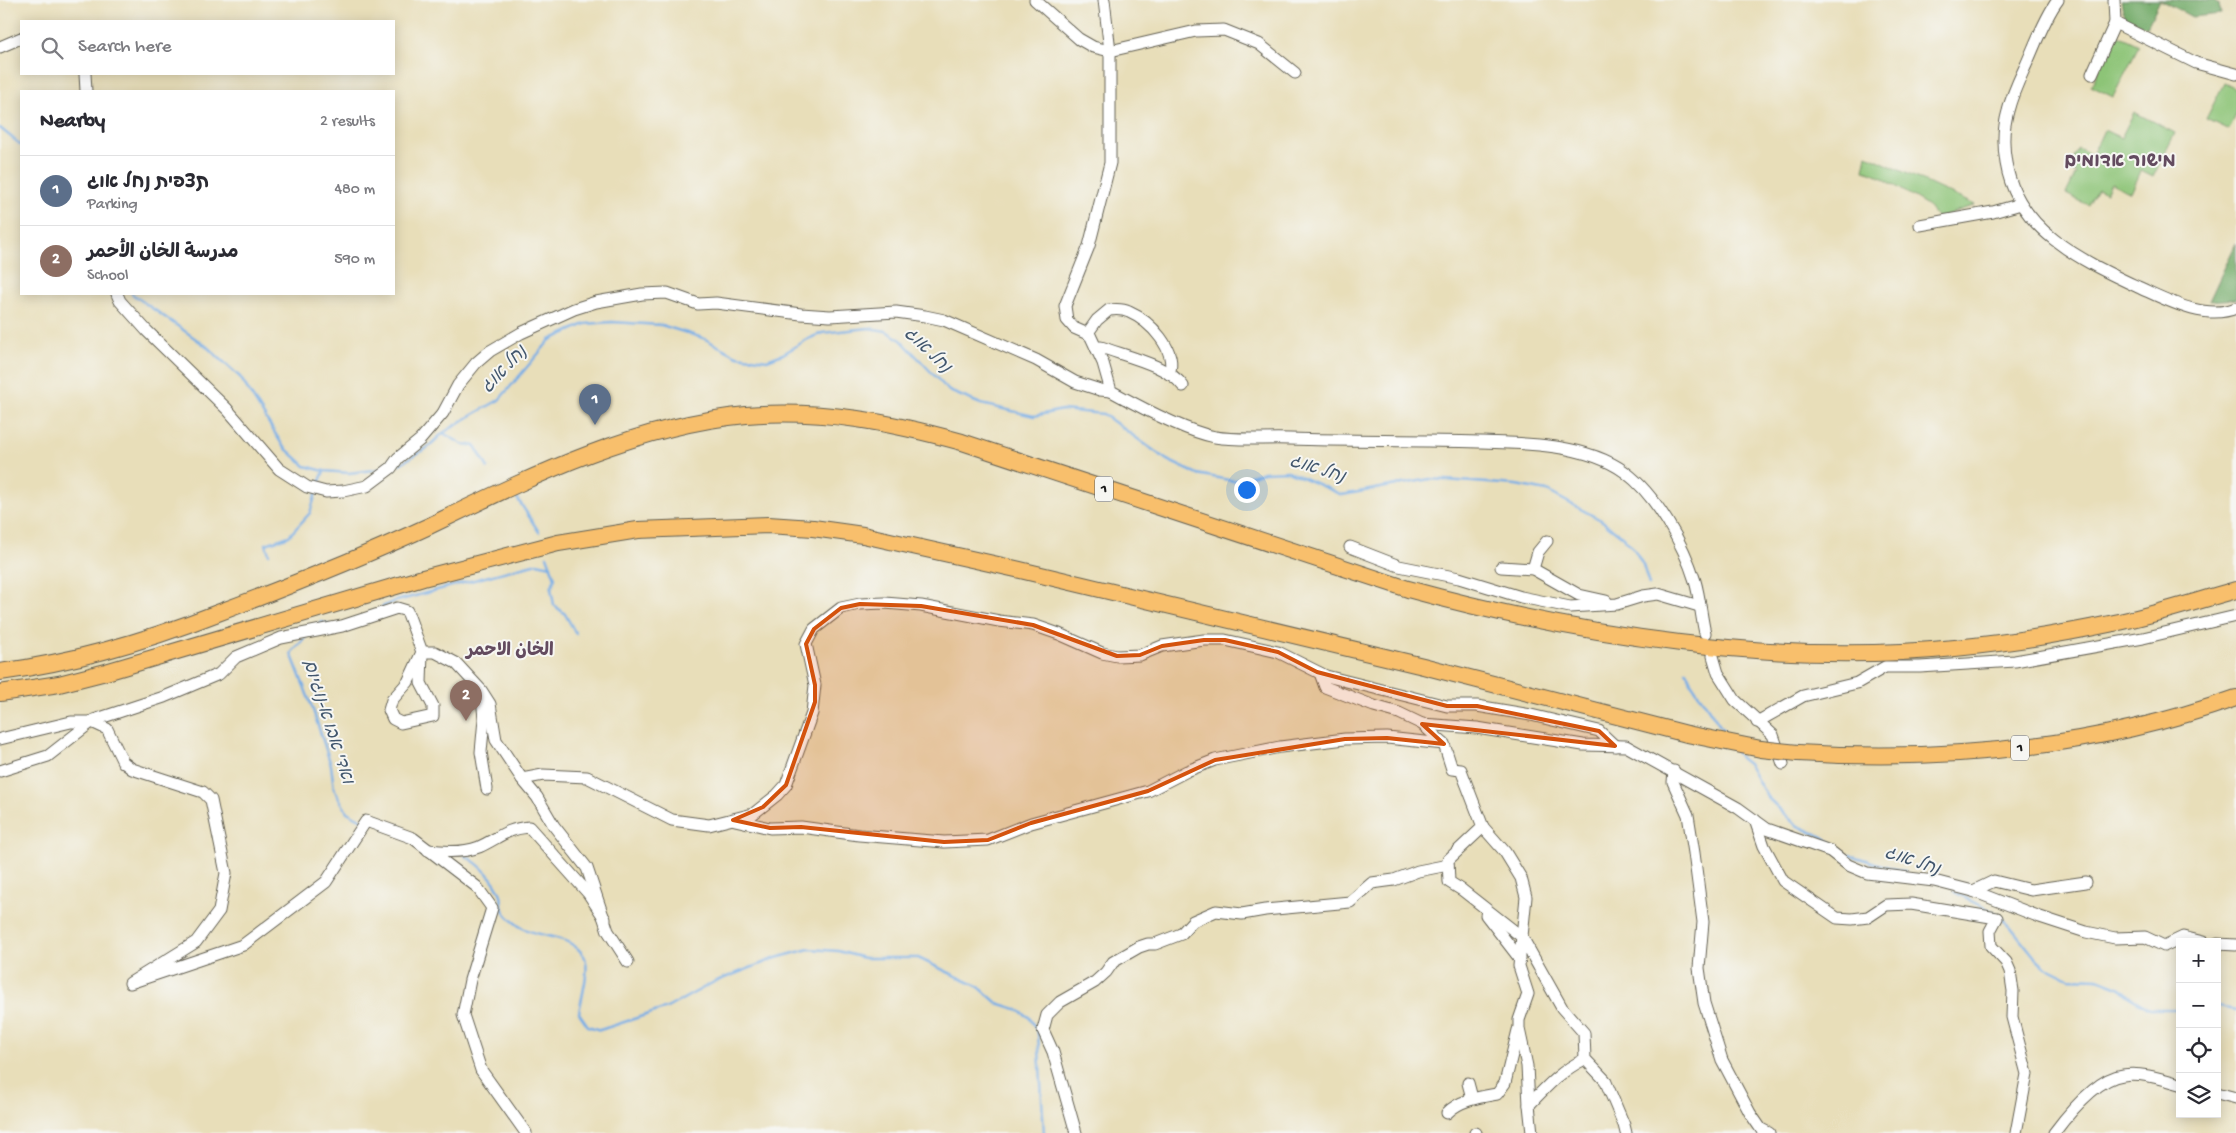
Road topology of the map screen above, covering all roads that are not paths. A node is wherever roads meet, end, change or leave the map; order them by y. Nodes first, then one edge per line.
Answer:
1 (1035, 0) edge
2 (1104, 0) edge
3 (2058, 0) edge
4 (2114, 0) edge
5 (2115, 23) junction
6 (20, 38) edge
7 (0, 47) edge
8 (1110, 51) junction
9 (1295, 73) dead end
10 (2092, 74) dead end
11 (2236, 74) edge
12 (85, 75) edge
13 (86, 90) edge
14 (2021, 204) junction
15 (1920, 225) dead end
16 (118, 295) edge
17 (2236, 308) edge
18 (1087, 334) junction
19 (1096, 348) junction
20 (1169, 374) junction
21 (1182, 386) dead end
22 (1111, 391) junction
23 (1547, 541) dead end
24 (1350, 547) dead end
25 (1501, 567) dead end
26 (1533, 569) junction
27 (2236, 590) edge
28 (1617, 604) junction
29 (1699, 606) junction
30 (2236, 616) edge
31 (1706, 633) dead end
32 (422, 652) junction
33 (1713, 656) dead end
34 (0, 672) edge
35 (1320, 673) junction
36 (481, 690) junction
37 (0, 693) edge
38 (2236, 698) edge
39 (92, 722) junction
40 (1757, 722) junction
41 (1422, 724) junction
42 (0, 739) edge
43 (1444, 744) junction
44 (1615, 746) junction
45 (1783, 764) dead end
46 (0, 771) edge
47 (1674, 771) junction
48 (522, 779) junction
49 (487, 789) dead end
50 (733, 820) junction
51 (1755, 820) junction
52 (1483, 827) junction
53 (428, 850) junction
54 (1448, 865) junction
55 (2086, 882) dead end
56 (1974, 891) junction
57 (1478, 903) junction
58 (605, 920) junction
59 (1522, 937) junction
60 (2176, 941) edge
61 (2221, 944) edge
62 (2236, 945) edge
63 (1520, 959) junction
64 (628, 962) dead end
65 (1519, 1029) junction
66 (1585, 1059) junction
67 (2176, 1083) edge
68 (1468, 1084) dead end
69 (2221, 1094) edge
70 (1472, 1098) junction
71 (2236, 1098) edge
72 (1529, 1105) junction
73 (1447, 1113) dead end
74 (526, 1133) edge
75 (1076, 1133) edge
76 (1532, 1133) edge
77 (1626, 1133) edge
78 (1769, 1133) edge
79 (2016, 1133) edge
80 (2054, 1133) edge

1 - 8 street
2 - 8 street
3 - 14 street
4 - 5 street
5 - 10 street
5 - 11 street
6 - 7 street
8 - 9 street
8 - 18 street
12 - 13 street
14 - 15 street
14 - 17 street
16 - 22 street
18 - 19 street
18 - 20 street
19 - 20 street
19 - 22 street
20 - 21 street
22 - 29 street
23 - 26 street
24 - 28 street
25 - 26 street
26 - 28 street
27 - 34 highway, 1
28 - 29 street
29 - 31 street
30 - 40 street
32 - 32 street
32 - 36 street
32 - 39 street
33 - 40 street
35 - 41 street
35 - 44 street
35 - 50 street
36 - 48 street
36 - 49 street
37 - 38 highway, 1, bridge
39 - 42 street
39 - 46 street
39 - 53 street
40 - 45 street
41 - 43 street
41 - 44 street
43 - 50 street
43 - 52 street
44 - 47 street
47 - 51 street
47 - 78 street
48 - 50 street
48 - 58 street
51 - 56 street
51 - 79 street
52 - 54 street
52 - 59 street
53 - 58 street
53 - 74 street
54 - 57 street
54 - 75 street
55 - 56 street
56 - 60 street
57 - 59 street
57 - 63 street
58 - 64 street
59 - 63 street
59 - 66 street
61 - 62 street
63 - 65 street
65 - 70 street
65 - 72 street
66 - 72 street
66 - 77 street
67 - 80 street
68 - 70 street
69 - 71 street
70 - 73 street
72 - 76 street

